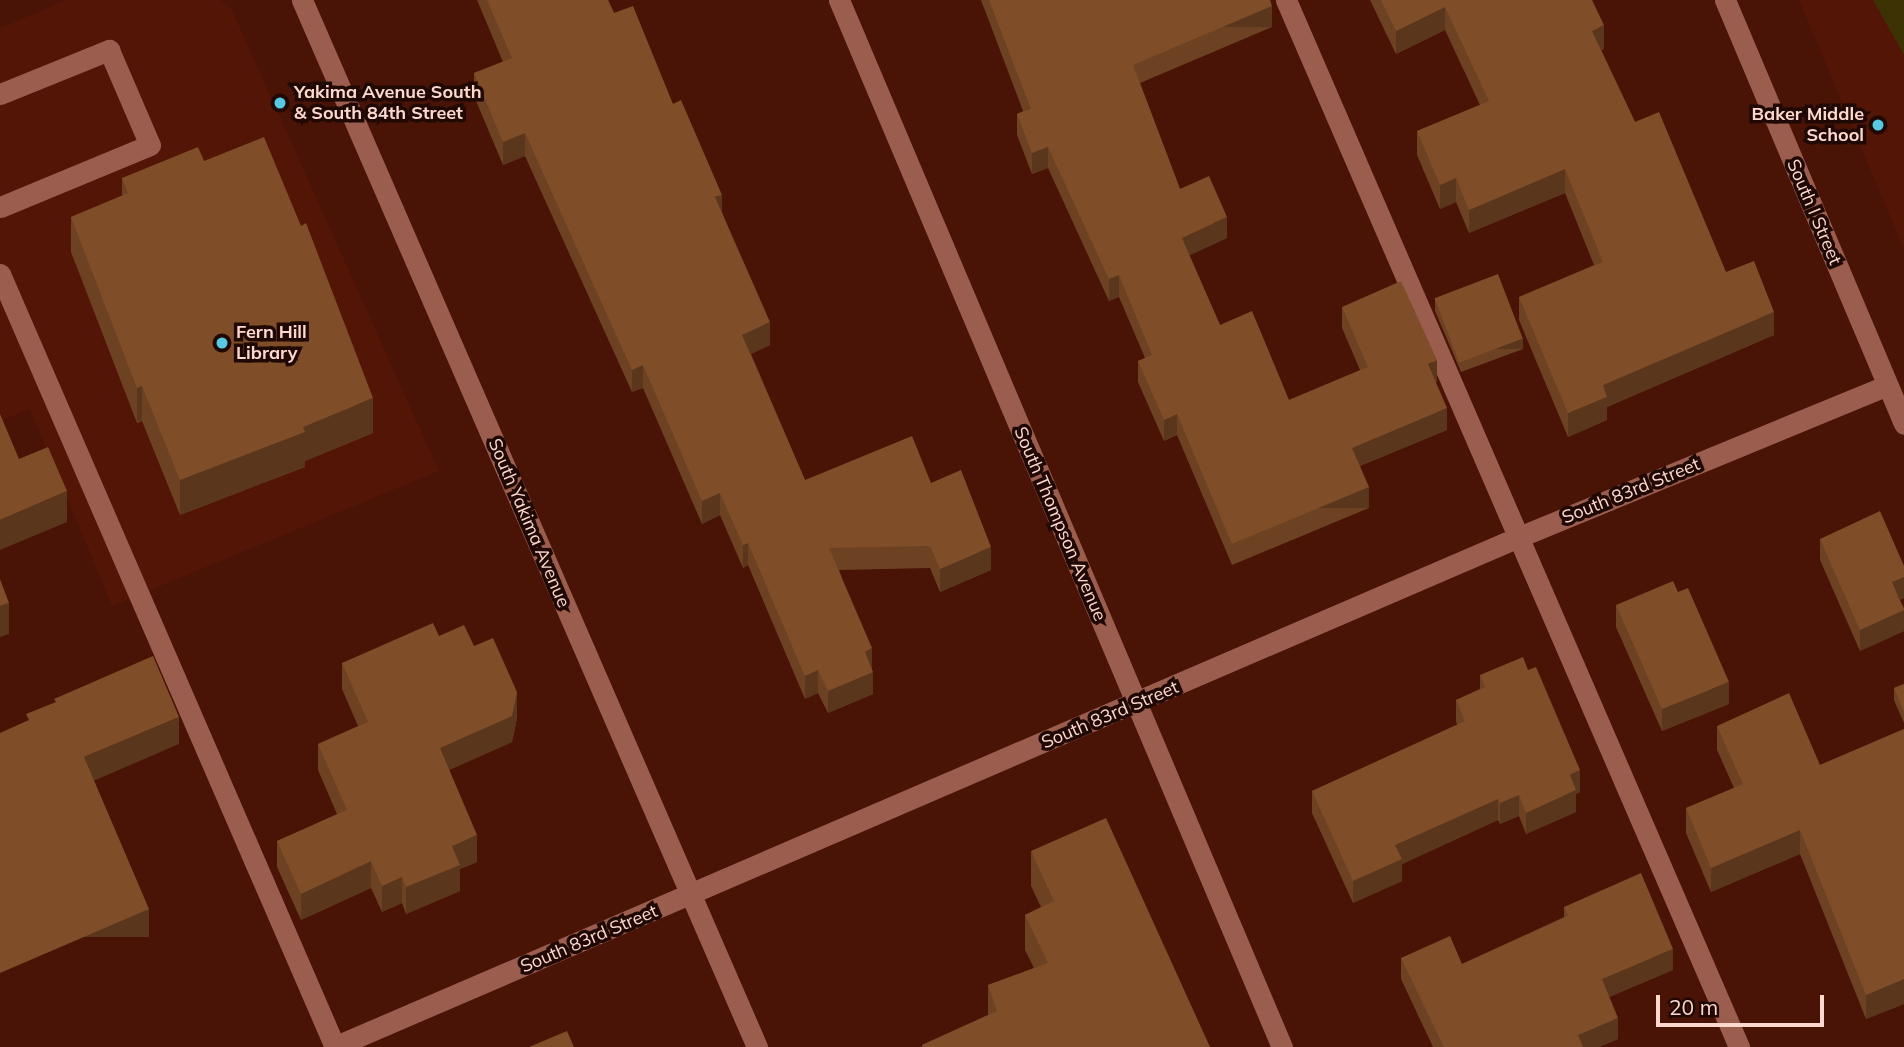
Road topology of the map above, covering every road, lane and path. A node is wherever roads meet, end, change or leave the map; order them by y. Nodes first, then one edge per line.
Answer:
1 (302, 0) edge
2 (839, 0) edge
3 (1286, 0) edge
4 (1725, 0) edge
5 (0, 94) edge
6 (0, 207) edge
7 (0, 274) edge
8 (1887, 385) junction
9 (1904, 424) edge
10 (1519, 537) junction
11 (1136, 704) junction
12 (691, 895) junction
13 (334, 1047) edge
14 (757, 1047) edge
15 (1282, 1047) edge
16 (1738, 1047) edge

1 - 12 street, South Yakima Avenue
2 - 11 street, South Thompson Avenue
3 - 10 street
4 - 8 street, South I Street
5 - 6 street
7 - 13 street
8 - 9 street, South I Street
8 - 10 street, South 83rd Street
10 - 11 street, South 83rd Street
10 - 16 street
11 - 12 street, South 83rd Street
11 - 15 street, South Thompson Avenue
12 - 13 street, South 83rd Street
12 - 14 street, South Yakima Avenue

